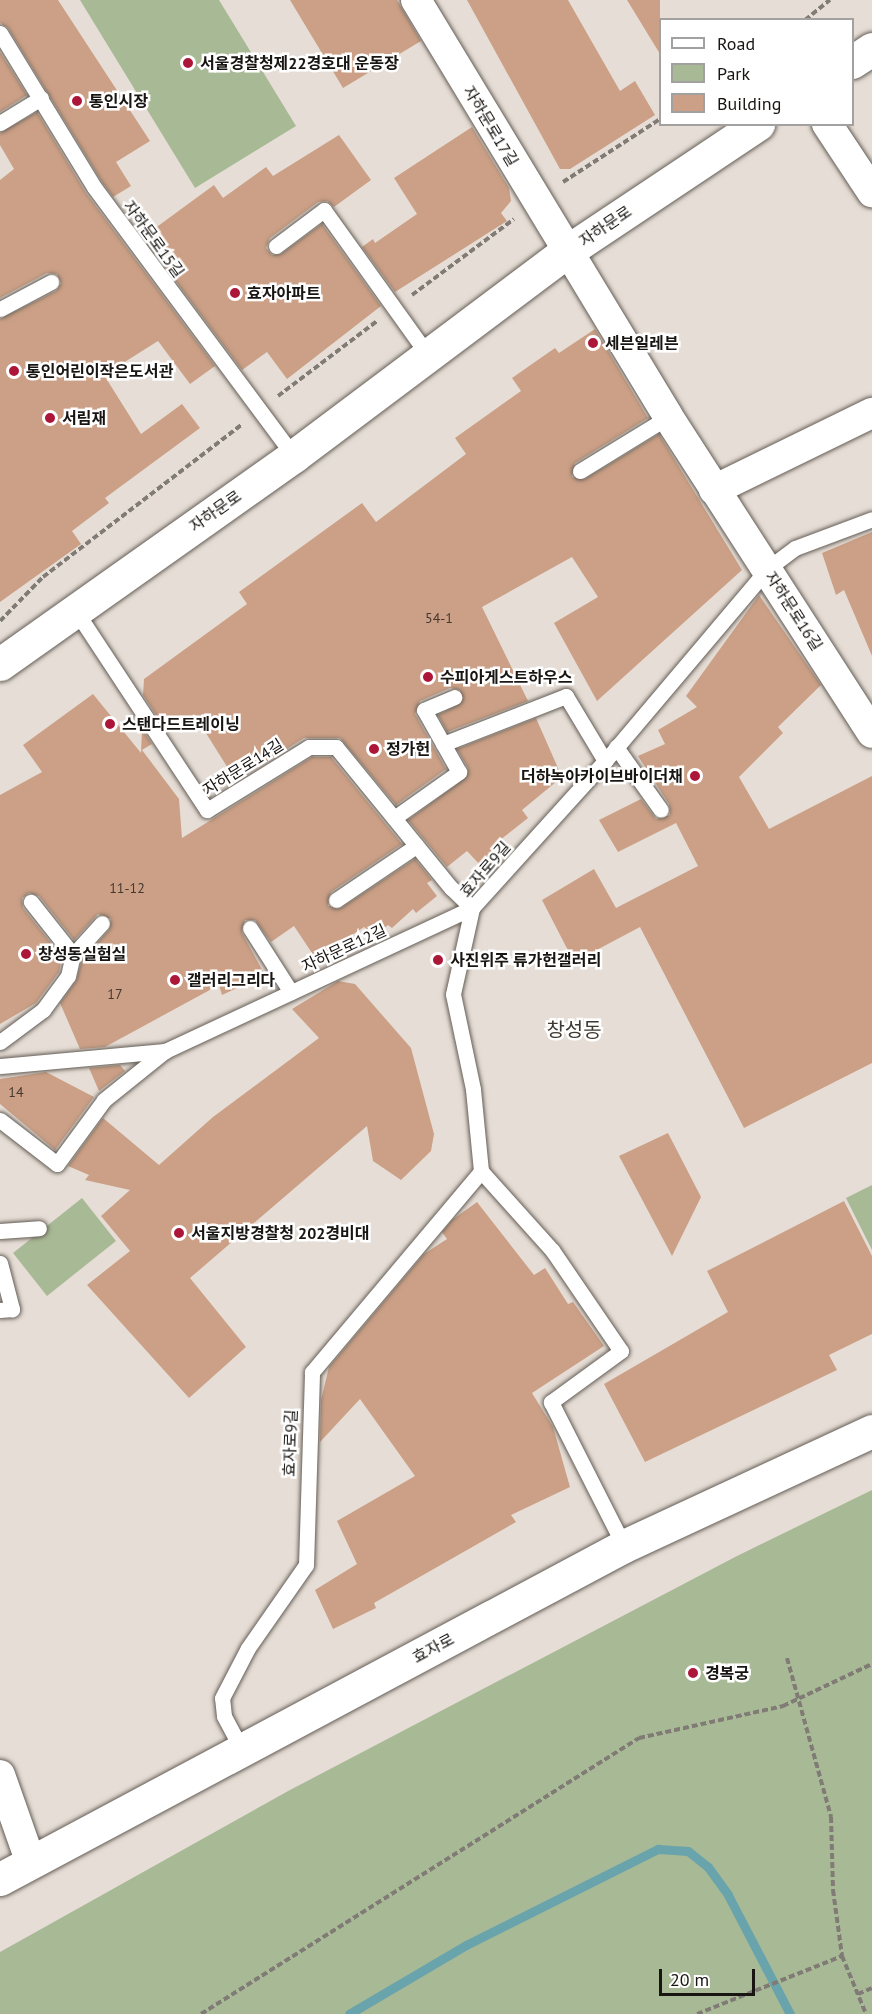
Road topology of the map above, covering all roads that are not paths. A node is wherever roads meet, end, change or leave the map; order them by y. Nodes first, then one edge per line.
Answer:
1 (416, 0) edge
2 (0, 33) edge
3 (872, 49) edge
4 (854, 61) edge
5 (41, 98) junction
6 (0, 123) edge
7 (755, 126) edge
8 (828, 126) edge
9 (872, 192) edge
10 (276, 246) dead end
11 (566, 252) junction
12 (51, 282) dead end
13 (0, 309) edge
14 (428, 355) junction
15 (872, 413) edge
16 (668, 417) junction
17 (294, 456) junction
18 (580, 471) dead end
19 (714, 490) junction
20 (872, 519) edge
21 (766, 569) junction
22 (75, 610) junction
23 (0, 664) edge
24 (454, 697) dead end
25 (872, 733) edge
26 (443, 744) junction
27 (616, 747) junction
28 (605, 761) junction
29 (661, 810) dead end
30 (394, 818) junction
31 (416, 846) junction
32 (336, 900) dead end
33 (31, 902) dead end
34 (472, 908) junction
35 (102, 923) dead end
36 (250, 928) dead end
37 (73, 955) junction
38 (291, 992) junction
39 (0, 1042) edge
40 (165, 1052) junction
41 (0, 1066) edge
42 (0, 1120) edge
43 (481, 1171) junction
44 (39, 1228) dead end
45 (0, 1231) edge
46 (0, 1263) edge
47 (0, 1310) edge
48 (872, 1431) edge
49 (624, 1546) junction
50 (242, 1750) junction
51 (0, 1774) edge
52 (31, 1863) junction
53 (0, 1879) edge

1 - 11 street, 자하문로17길
2 - 5 lane, 자하문로15길
3 - 4 street
5 - 6 lane
5 - 17 lane, 자하문로15길
7 - 11 street, 자하문로
8 - 9 street
10 - 14 lane
11 - 14 street, 자하문로
11 - 16 street, 자하문로16길
12 - 13 lane
14 - 17 street, 자하문로
15 - 19 street
16 - 18 lane
16 - 19 street, 자하문로16길
17 - 22 street, 자하문로
19 - 21 street, 자하문로16길
20 - 21 lane, 효자로9길
21 - 25 street, 자하문로16길
21 - 27 lane, 효자로9길
22 - 23 street, 자하문로
22 - 30 lane, 자하문로14길
24 - 26 lane
26 - 28 lane
26 - 30 lane
27 - 28 lane, 효자로9길
27 - 29 lane
28 - 34 lane, 효자로9길
30 - 31 lane, 자하문로14길
31 - 32 lane
31 - 34 lane, 자하문로14길
33 - 37 lane
34 - 38 lane, 자하문로12길
34 - 43 lane, 효자로9길
35 - 37 lane
36 - 38 lane
37 - 39 lane
38 - 40 lane, 자하문로12길
40 - 41 lane, 자하문로12길
40 - 42 lane, 자하문로12길
43 - 49 lane
43 - 50 lane, 효자로9길
44 - 45 lane
46 - 47 lane
48 - 49 street, 효자로
49 - 50 street, 효자로
50 - 52 street, 효자로
51 - 52 street
52 - 53 street, 효자로

